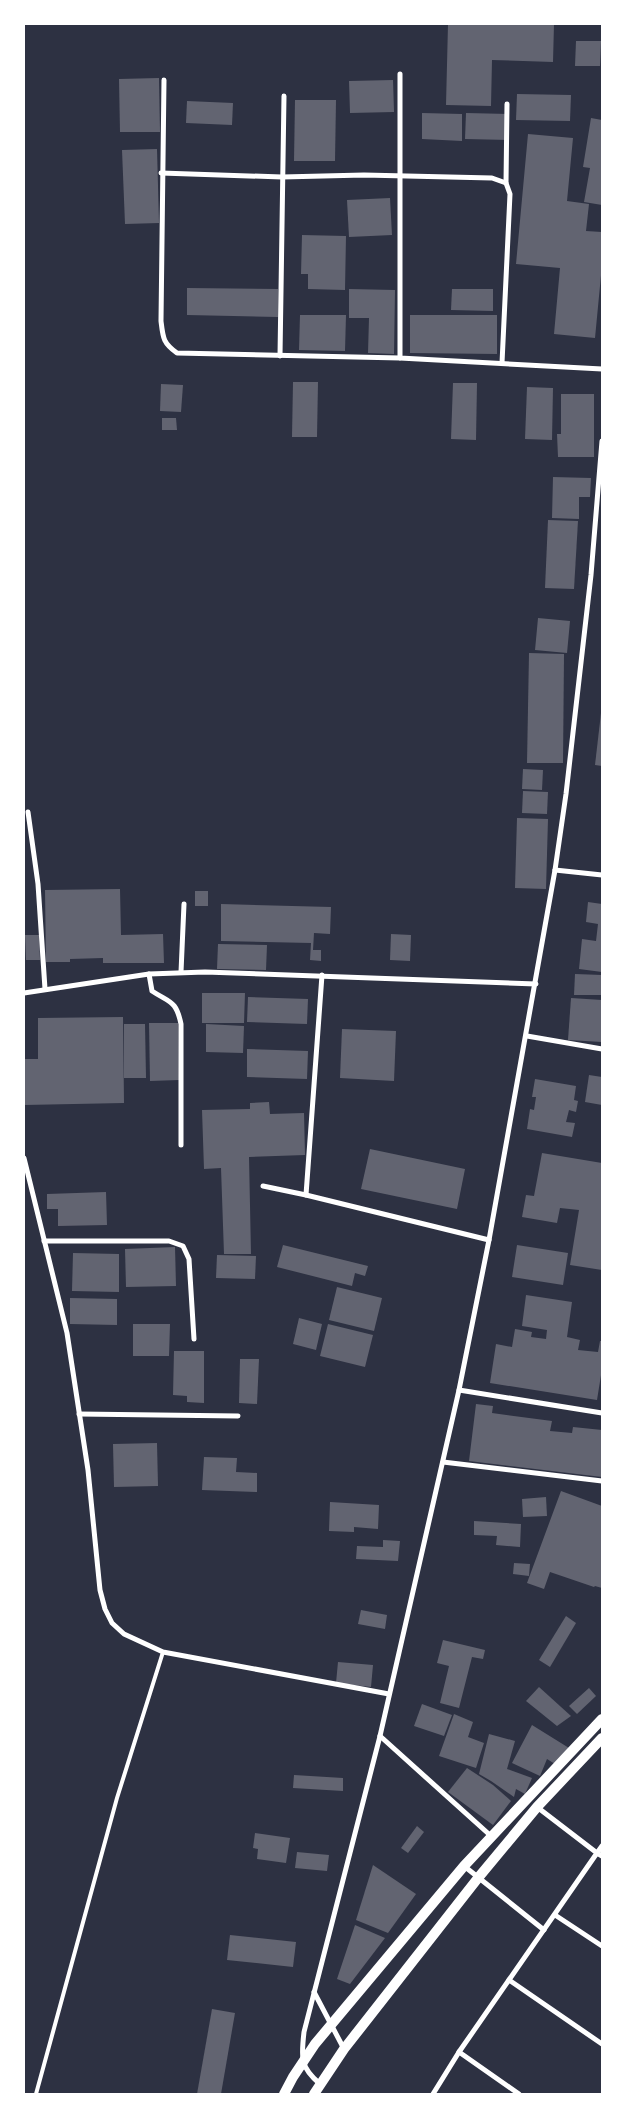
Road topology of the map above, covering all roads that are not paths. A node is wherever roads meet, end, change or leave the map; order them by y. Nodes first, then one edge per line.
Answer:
1 (400, 74) dead end
2 (164, 80) dead end
3 (284, 96) dead end
4 (507, 104) dead end
5 (162, 173) junction
6 (399, 176) junction
7 (282, 178) junction
8 (506, 183) junction
9 (280, 356) junction
10 (400, 358) junction
11 (502, 363) junction
12 (602, 369) edge
13 (602, 441) edge
14 (601, 462) edge
15 (28, 812) dead end
16 (555, 870) junction
17 (602, 875) edge
18 (184, 904) dead end
19 (181, 972) junction
20 (149, 974) junction
21 (322, 975) junction
22 (536, 984) junction
23 (45, 989) junction
24 (24, 993) edge
25 (527, 1036) junction
26 (602, 1049) edge
27 (181, 1145) dead end
28 (24, 1158) edge
29 (263, 1186) dead end
30 (306, 1195) junction
31 (489, 1240) junction
32 (44, 1241) junction
33 (194, 1339) dead end
34 (459, 1390) junction
35 (602, 1413) edge
36 (79, 1414) junction
37 (238, 1416) dead end
38 (443, 1462) junction
39 (602, 1481) edge
40 (164, 1652) junction
41 (389, 1694) junction
42 (602, 1719) edge
43 (380, 1736) junction
44 (602, 1738) edge
45 (537, 1807) junction
46 (491, 1836) junction
47 (602, 1846) edge
48 (600, 1854) edge
49 (464, 1866) junction
50 (478, 1878) junction
51 (555, 1915) junction
52 (544, 1930) junction
53 (602, 1946) edge
54 (509, 1980) junction
55 (314, 1991) junction
56 (332, 2025) junction
57 (602, 2044) edge
58 (344, 2049) junction
59 (459, 2052) junction
60 (304, 2060) junction
61 (320, 2084) junction
62 (36, 2094) edge
63 (284, 2094) edge
64 (314, 2094) edge
65 (433, 2094) edge
66 (519, 2094) edge

1 - 6 street
2 - 5 street
3 - 7 street
4 - 8 street
5 - 7 street
5 - 9 street
6 - 7 street
6 - 8 street
6 - 10 street
7 - 9 street
8 - 11 street
9 - 10 street
10 - 11 street
11 - 12 street
13 - 14 street
14 - 16 street
15 - 23 street
16 - 17 street
16 - 22 street
18 - 19 street
19 - 20 street
19 - 21 street
20 - 23 street
20 - 27 street
21 - 22 street
21 - 30 street
22 - 25 street
23 - 24 street
25 - 26 street
25 - 31 street
28 - 32 street
29 - 30 street
30 - 31 street
31 - 34 street
32 - 33 street
32 - 36 street
34 - 35 street
34 - 38 street
36 - 37 street
36 - 40 street
38 - 39 street
38 - 41 street
40 - 41 street
40 - 62 lane
41 - 43 street
42 - 46 main road
43 - 46 street
43 - 55 street
44 - 45 main road
45 - 48 street
45 - 50 main road
46 - 49 main road
47 - 48 street
48 - 51 street
49 - 50 street
49 - 56 main road
50 - 52 street
50 - 58 main road
51 - 52 street
51 - 53 street
52 - 54 street
54 - 57 street
54 - 59 street
55 - 56 street
55 - 60 street
56 - 58 street
56 - 60 main road
58 - 61 main road
59 - 65 street
59 - 66 street
60 - 61 street
60 - 63 main road
61 - 64 main road

